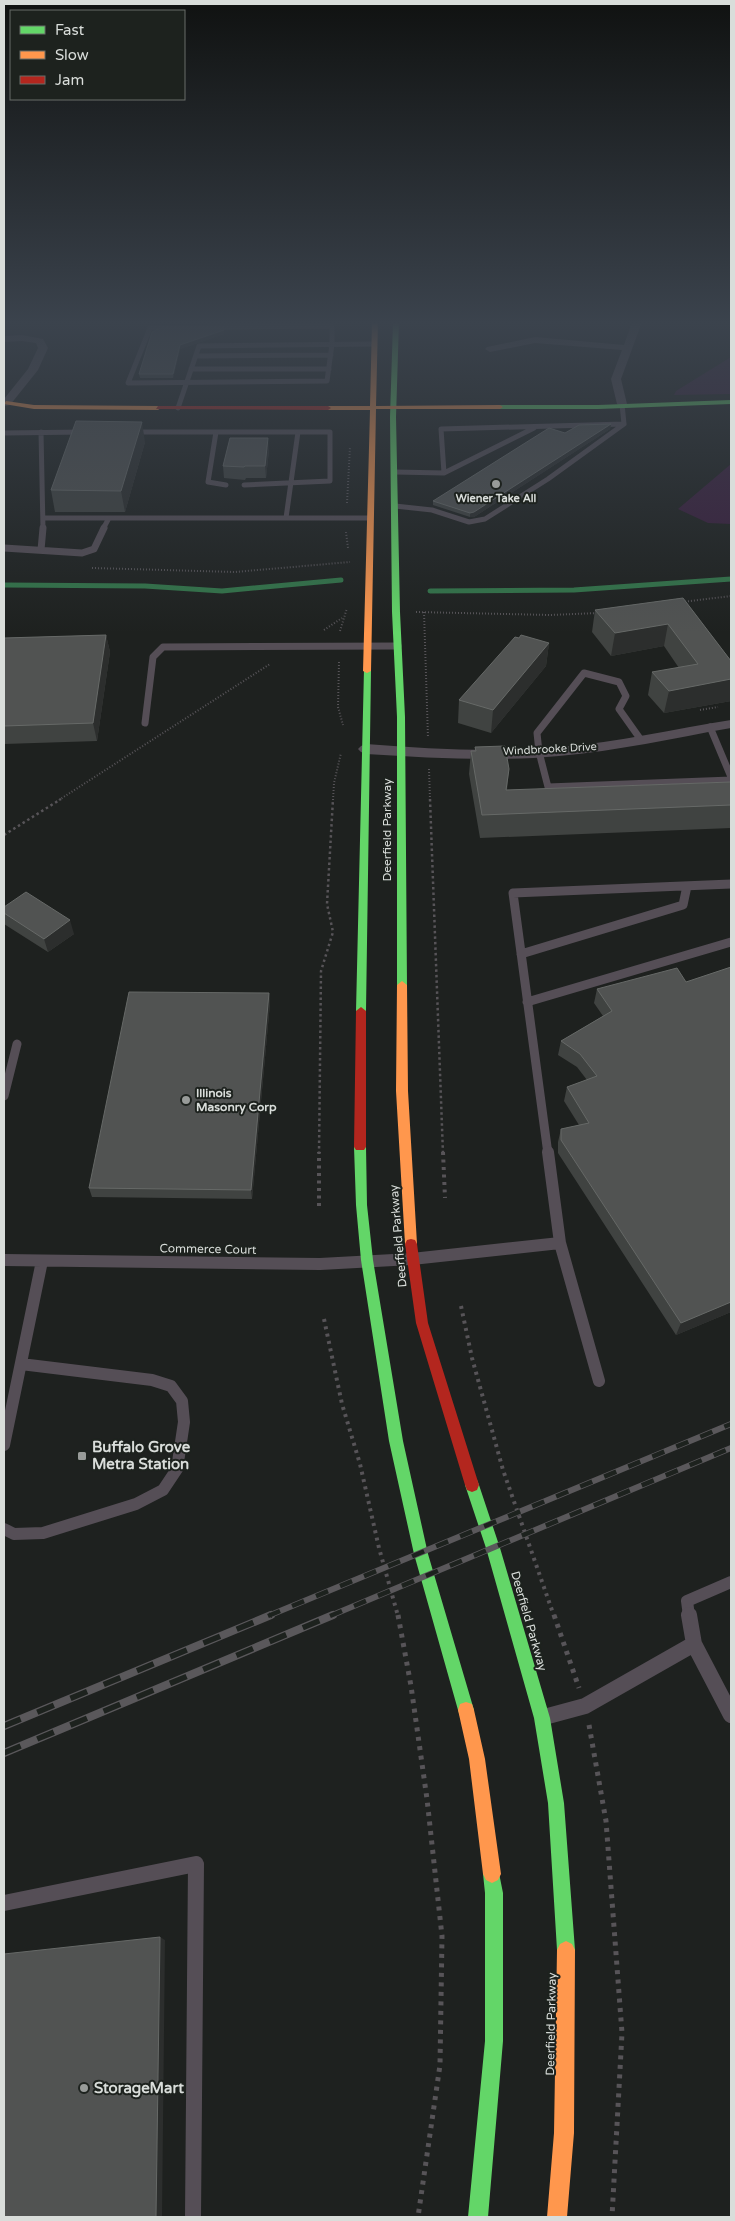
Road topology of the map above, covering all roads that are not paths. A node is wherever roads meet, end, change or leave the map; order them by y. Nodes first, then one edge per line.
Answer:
1 (365, 426) edge
2 (372, 426) edge
3 (394, 426) edge
4 (537, 426) junction
5 (552, 426) edge
6 (622, 426) edge
7 (41, 432) junction
8 (90, 432) edge
9 (128, 432) edge
10 (216, 432) junction
11 (298, 432) junction
12 (4, 433) edge
13 (372, 434) junction
14 (395, 472) junction
15 (444, 473) junction
16 (291, 483) junction
17 (226, 485) edge
18 (244, 485) edge
19 (395, 506) junction
20 (44, 518) junction
21 (109, 518) junction
22 (286, 518) junction
23 (370, 518) junction
24 (4, 548) edge
25 (41, 550) junction
26 (368, 646) junction
27 (398, 646) junction
28 (145, 723) dead end
29 (731, 724) edge
30 (710, 727) junction
31 (641, 740) junction
32 (366, 749) junction
33 (401, 751) junction
34 (539, 752) junction
35 (731, 779) edge
36 (731, 884) edge
37 (687, 886) junction
38 (731, 942) edge
39 (521, 954) junction
40 (527, 1002) junction
41 (17, 1044) dead end
42 (4, 1096) edge
43 (560, 1243) junction
44 (412, 1259) junction
45 (4, 1260) edge
46 (42, 1261) junction
47 (365, 1262) junction
48 (21, 1364) junction
49 (599, 1381) dead end
50 (4, 1445) edge
51 (4, 1529) edge
52 (731, 1582) edge
53 (694, 1644) junction
54 (731, 1715) edge
55 (542, 1718) junction
56 (4, 1903) edge
57 (194, 2217) edge
58 (478, 2217) edge
59 (557, 2217) edge

1 - 13 main road
2 - 13 main road, Deerfield Parkway
3 - 14 main road, Deerfield Parkway
4 - 5 lane
4 - 15 lane
4 - 15 lane
6 - 19 lane
7 - 8 lane
7 - 12 lane
7 - 20 lane
9 - 10 lane
10 - 11 lane
10 - 17 lane
11 - 16 lane
11 - 16 lane
13 - 23 main road, Deerfield Parkway
14 - 15 lane
14 - 19 main road, Deerfield Parkway
16 - 18 lane
16 - 22 lane
19 - 27 main road, Deerfield Parkway
20 - 21 lane
20 - 25 lane
21 - 22 lane
21 - 25 lane
22 - 23 lane
23 - 26 main road, Deerfield Parkway
24 - 25 lane
26 - 27 lane
26 - 28 lane
26 - 32 main road, Deerfield Parkway
27 - 33 main road, Deerfield Parkway
29 - 30 street, Windbrooke Drive
30 - 31 street, Windbrooke Drive
30 - 35 lane
31 - 34 street, Windbrooke Drive
31 - 34 lane
32 - 33 street, Windbrooke Drive
32 - 47 main road, Deerfield Parkway
33 - 34 street, Windbrooke Drive
33 - 44 main road, Deerfield Parkway
34 - 35 lane
36 - 37 lane
37 - 39 lane
37 - 39 lane
38 - 40 lane
39 - 40 lane
40 - 43 lane
41 - 42 lane
43 - 44 lane, Commerce Court
43 - 49 lane
44 - 47 lane, Commerce Court
44 - 55 main road, Deerfield Parkway
45 - 46 lane, Commerce Court
46 - 47 lane, Commerce Court
46 - 48 lane
47 - 58 main road, Deerfield Parkway
48 - 50 lane
48 - 51 lane
52 - 53 lane
53 - 54 lane
53 - 55 lane
55 - 59 main road, Deerfield Parkway
56 - 57 lane

